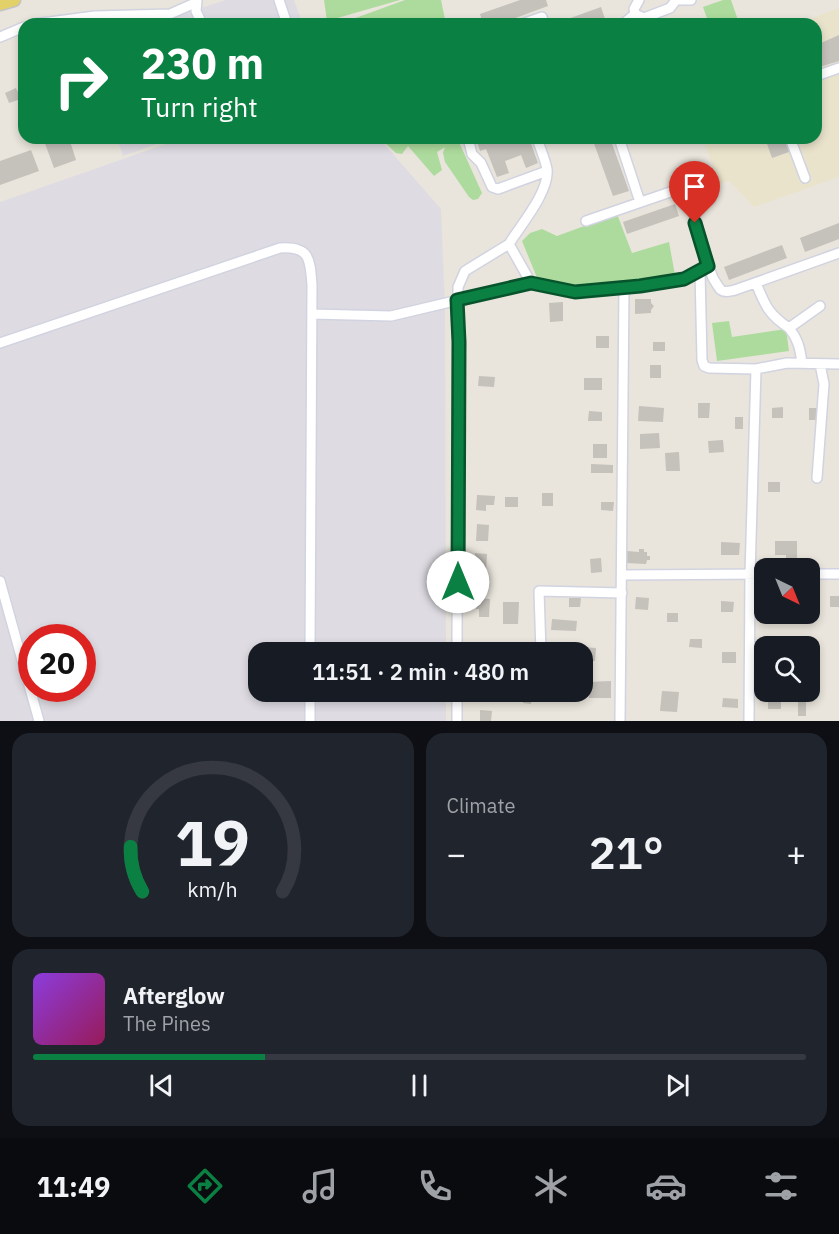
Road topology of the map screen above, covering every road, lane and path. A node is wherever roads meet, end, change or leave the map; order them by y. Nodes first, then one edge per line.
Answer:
1 (14, 0) edge
2 (279, 0) edge
3 (639, 0) edge
4 (676, 0) edge
5 (691, 0) edge
6 (196, 1) edge
7 (0, 4) edge
8 (635, 14) junction
9 (80, 18) edge
10 (199, 18) edge
11 (285, 18) edge
12 (630, 18) edge
13 (18, 30) edge
14 (0, 37) edge
15 (839, 68) edge
16 (822, 74) edge
17 (470, 144) edge
18 (539, 144) edge
19 (621, 144) edge
20 (792, 144) edge
21 (547, 171) junction
22 (805, 178) dead end
23 (640, 202) junction
24 (586, 221) dead end
25 (509, 244) junction
26 (839, 253) edge
27 (704, 268) junction
28 (531, 283) junction
29 (756, 283) junction
30 (624, 287) junction
31 (457, 300) junction
32 (820, 306) dead end
33 (312, 314) junction
34 (789, 328) junction
35 (0, 343) edge
36 (802, 363) junction
37 (820, 364) junction
38 (839, 364) edge
39 (756, 369) junction
40 (818, 478) dead end
41 (750, 574) junction
42 (754, 574) edge
43 (820, 574) edge
44 (839, 574) edge
45 (622, 575) junction
46 (0, 581) edge
47 (622, 593) junction
48 (310, 642) edge
49 (457, 642) edge
50 (541, 642) edge
51 (310, 702) edge
52 (457, 702) edge
53 (39, 721) edge
54 (310, 721) edge
55 (457, 721) edge
56 (620, 721) edge
57 (749, 721) edge

1 - 7 main road
2 - 11 street
3 - 8 street
4 - 5 street
4 - 8 street
6 - 9 street
6 - 10 street
8 - 12 street
13 - 14 street
15 - 16 street
17 - 21 street
18 - 21 street
19 - 23 street
20 - 22 street
21 - 25 street
23 - 24 street
23 - 27 street
25 - 28 street
25 - 31 street
26 - 29 street
27 - 29 street
27 - 30 street
27 - 39 street
28 - 30 street
28 - 31 street
29 - 34 street
30 - 45 street
31 - 33 street
31 - 49 street
32 - 34 street
33 - 35 street
33 - 48 street
34 - 36 street
36 - 37 street
36 - 39 street
37 - 38 street
37 - 40 street
39 - 41 street
41 - 42 street
41 - 45 street
41 - 57 street
43 - 44 street
45 - 47 street
46 - 53 street
47 - 50 street
47 - 56 street
51 - 54 street
52 - 55 street

